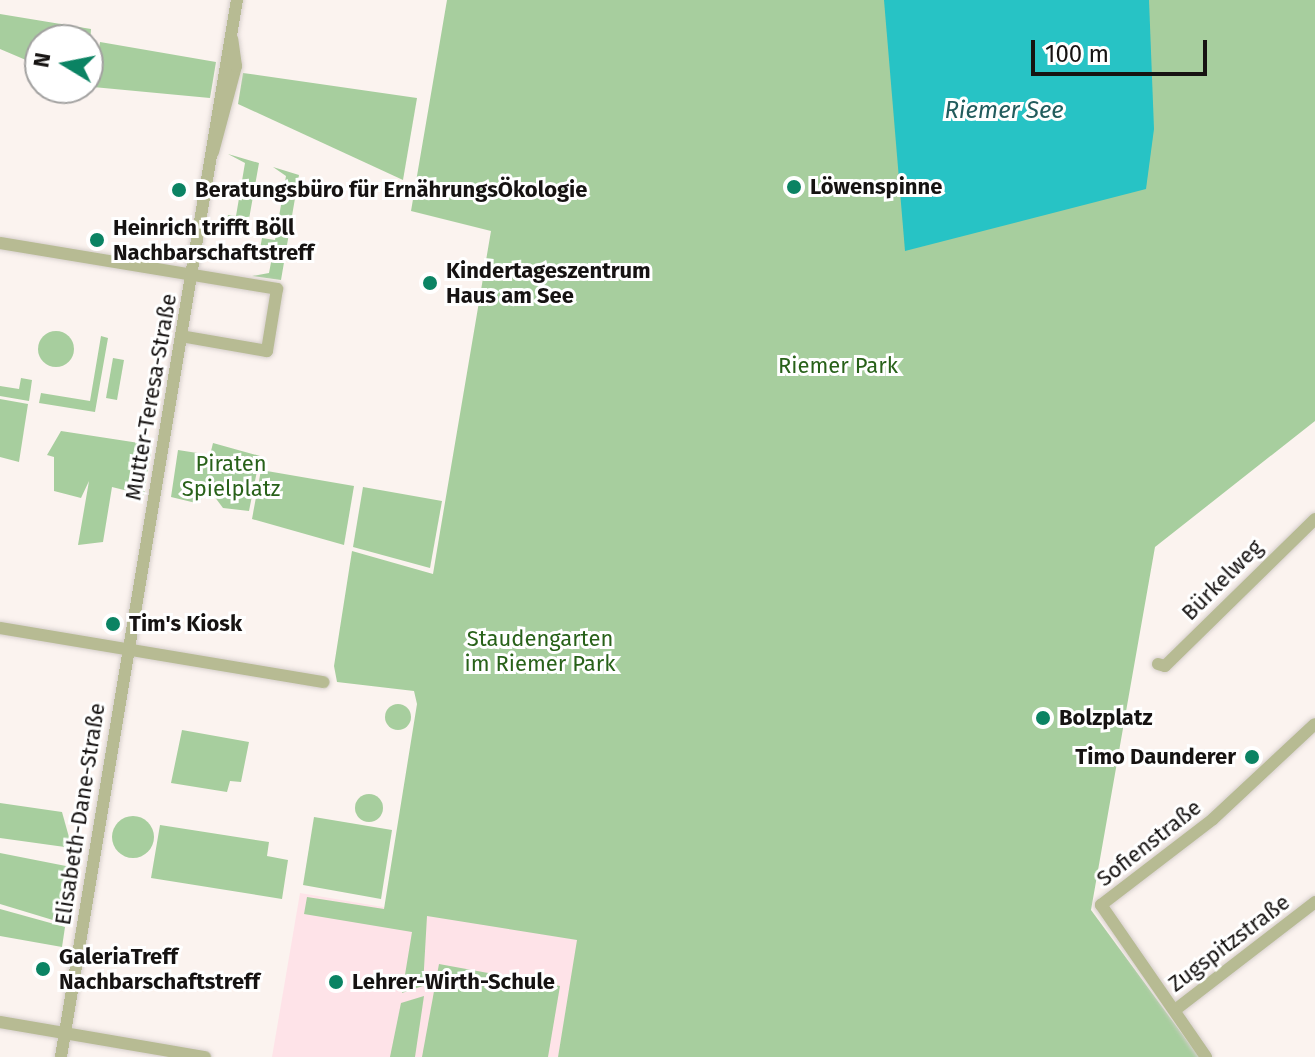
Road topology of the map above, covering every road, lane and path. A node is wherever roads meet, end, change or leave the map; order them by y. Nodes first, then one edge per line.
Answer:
1 (237, 0) edge
2 (76, 241) dead end
3 (0, 243) edge
4 (73, 255) junction
5 (192, 275) junction
6 (181, 336) junction
7 (1315, 519) edge
8 (0, 628) edge
9 (128, 649) junction
10 (1158, 664) dead end
11 (324, 682) dead end
12 (1315, 724) edge
13 (1315, 902) edge
14 (1175, 1010) junction
15 (0, 1022) edge
16 (65, 1033) junction
17 (61, 1057) edge
18 (205, 1057) edge
19 (1206, 1057) edge

1 - 5 street, Mutter-Teresa-Straße
2 - 4 street
3 - 4 street
4 - 5 street
5 - 6 street, Mutter-Teresa-Straße
5 - 6 street
6 - 9 street, Mutter-Teresa-Straße
7 - 10 street, Bürkelweg
8 - 9 street
9 - 11 street
9 - 16 street, Elisabeth-Dane-Straße
12 - 14 street, Sofienstraße
13 - 14 street, Zugspitzstraße
14 - 19 street, Zugspitzstraße
15 - 16 street
16 - 17 street, Elisabeth-Dane-Straße
16 - 18 street

